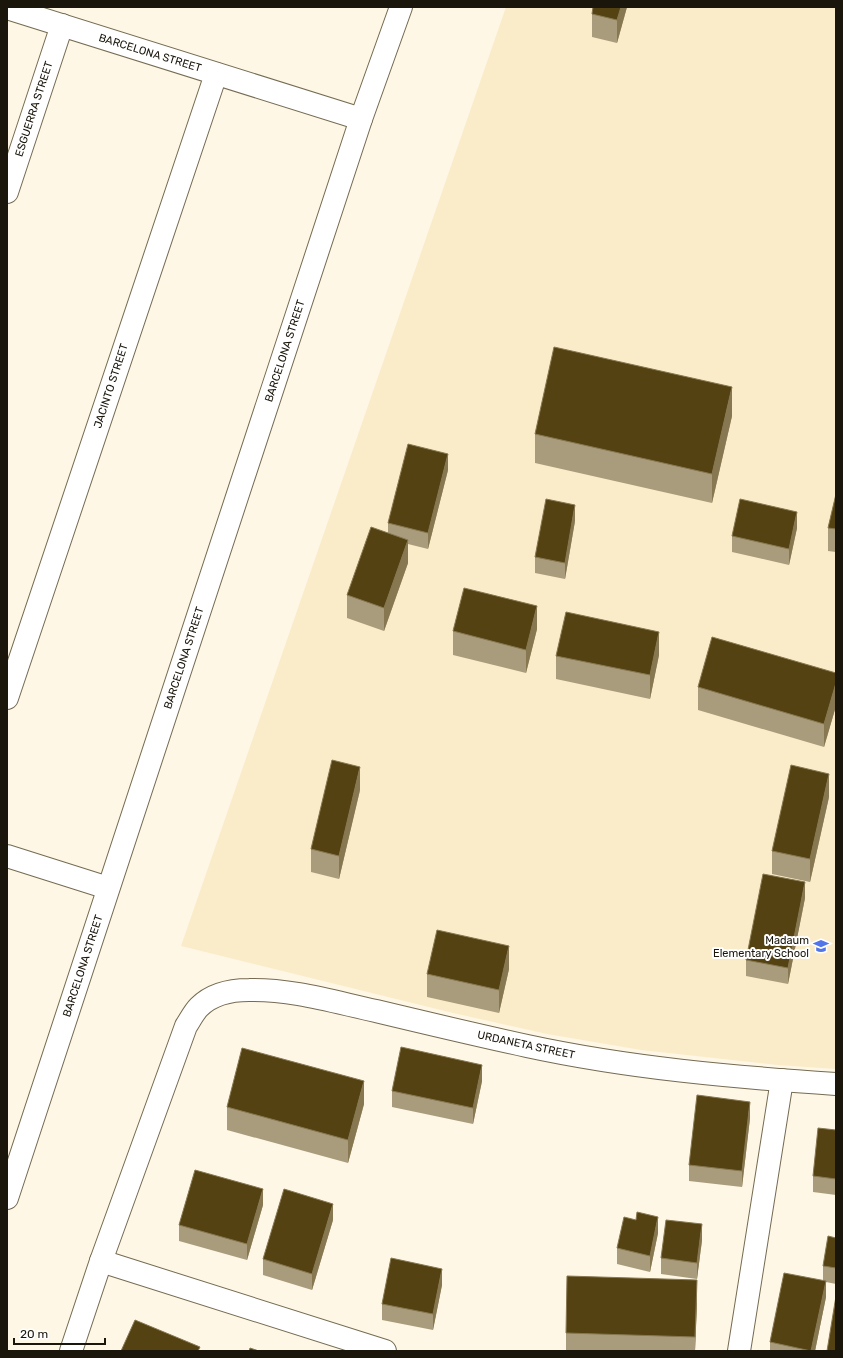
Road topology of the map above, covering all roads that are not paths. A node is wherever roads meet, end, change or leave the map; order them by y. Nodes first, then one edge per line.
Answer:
1 (401, 7) edge
2 (7, 8) edge
3 (62, 25) junction
4 (216, 74) junction
5 (361, 119) junction
6 (7, 192) edge
7 (7, 698) edge
8 (7, 856) edge
9 (108, 888) junction
10 (782, 1080) junction
11 (836, 1084) edge
12 (7, 1198) edge
13 (100, 1261) junction
14 (71, 1351) edge
15 (385, 1351) edge
16 (739, 1351) edge

1 - 5 street, BARCELONA STREET
2 - 3 street, BARCELONA STREET
3 - 4 street, BARCELONA STREET
3 - 6 street, ESGUERRA STREET
4 - 5 street, BARCELONA STREET
4 - 7 street, JACINTO STREET
5 - 9 street, BARCELONA STREET
8 - 9 street
9 - 12 street, BARCELONA STREET
10 - 11 street, URDANETA STREET
10 - 13 street, URDANETA STREET
10 - 16 street
13 - 14 street
13 - 15 street

